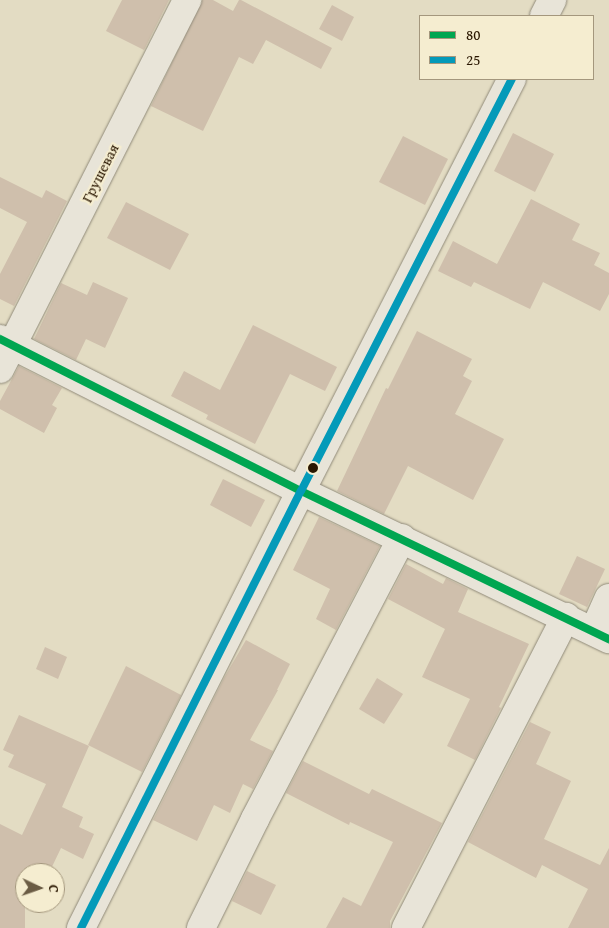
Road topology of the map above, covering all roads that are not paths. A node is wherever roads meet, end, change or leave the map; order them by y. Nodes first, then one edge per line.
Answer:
1 (187, 0) edge
2 (552, 0) edge
3 (544, 15) edge
4 (511, 80) edge
5 (6, 342) edge
6 (0, 369) edge
7 (301, 490) junction
8 (402, 538) junction
9 (609, 598) edge
10 (566, 617) junction
11 (601, 635) edge
12 (82, 928) edge
13 (201, 928) edge
14 (406, 928) edge

1 - 5 street, Грушевая
2 - 3 street
4 - 7 street
5 - 6 street, Грушевая
5 - 7 street
7 - 8 street
7 - 12 street
8 - 10 street
8 - 13 street
9 - 11 street
10 - 11 street
10 - 14 street

